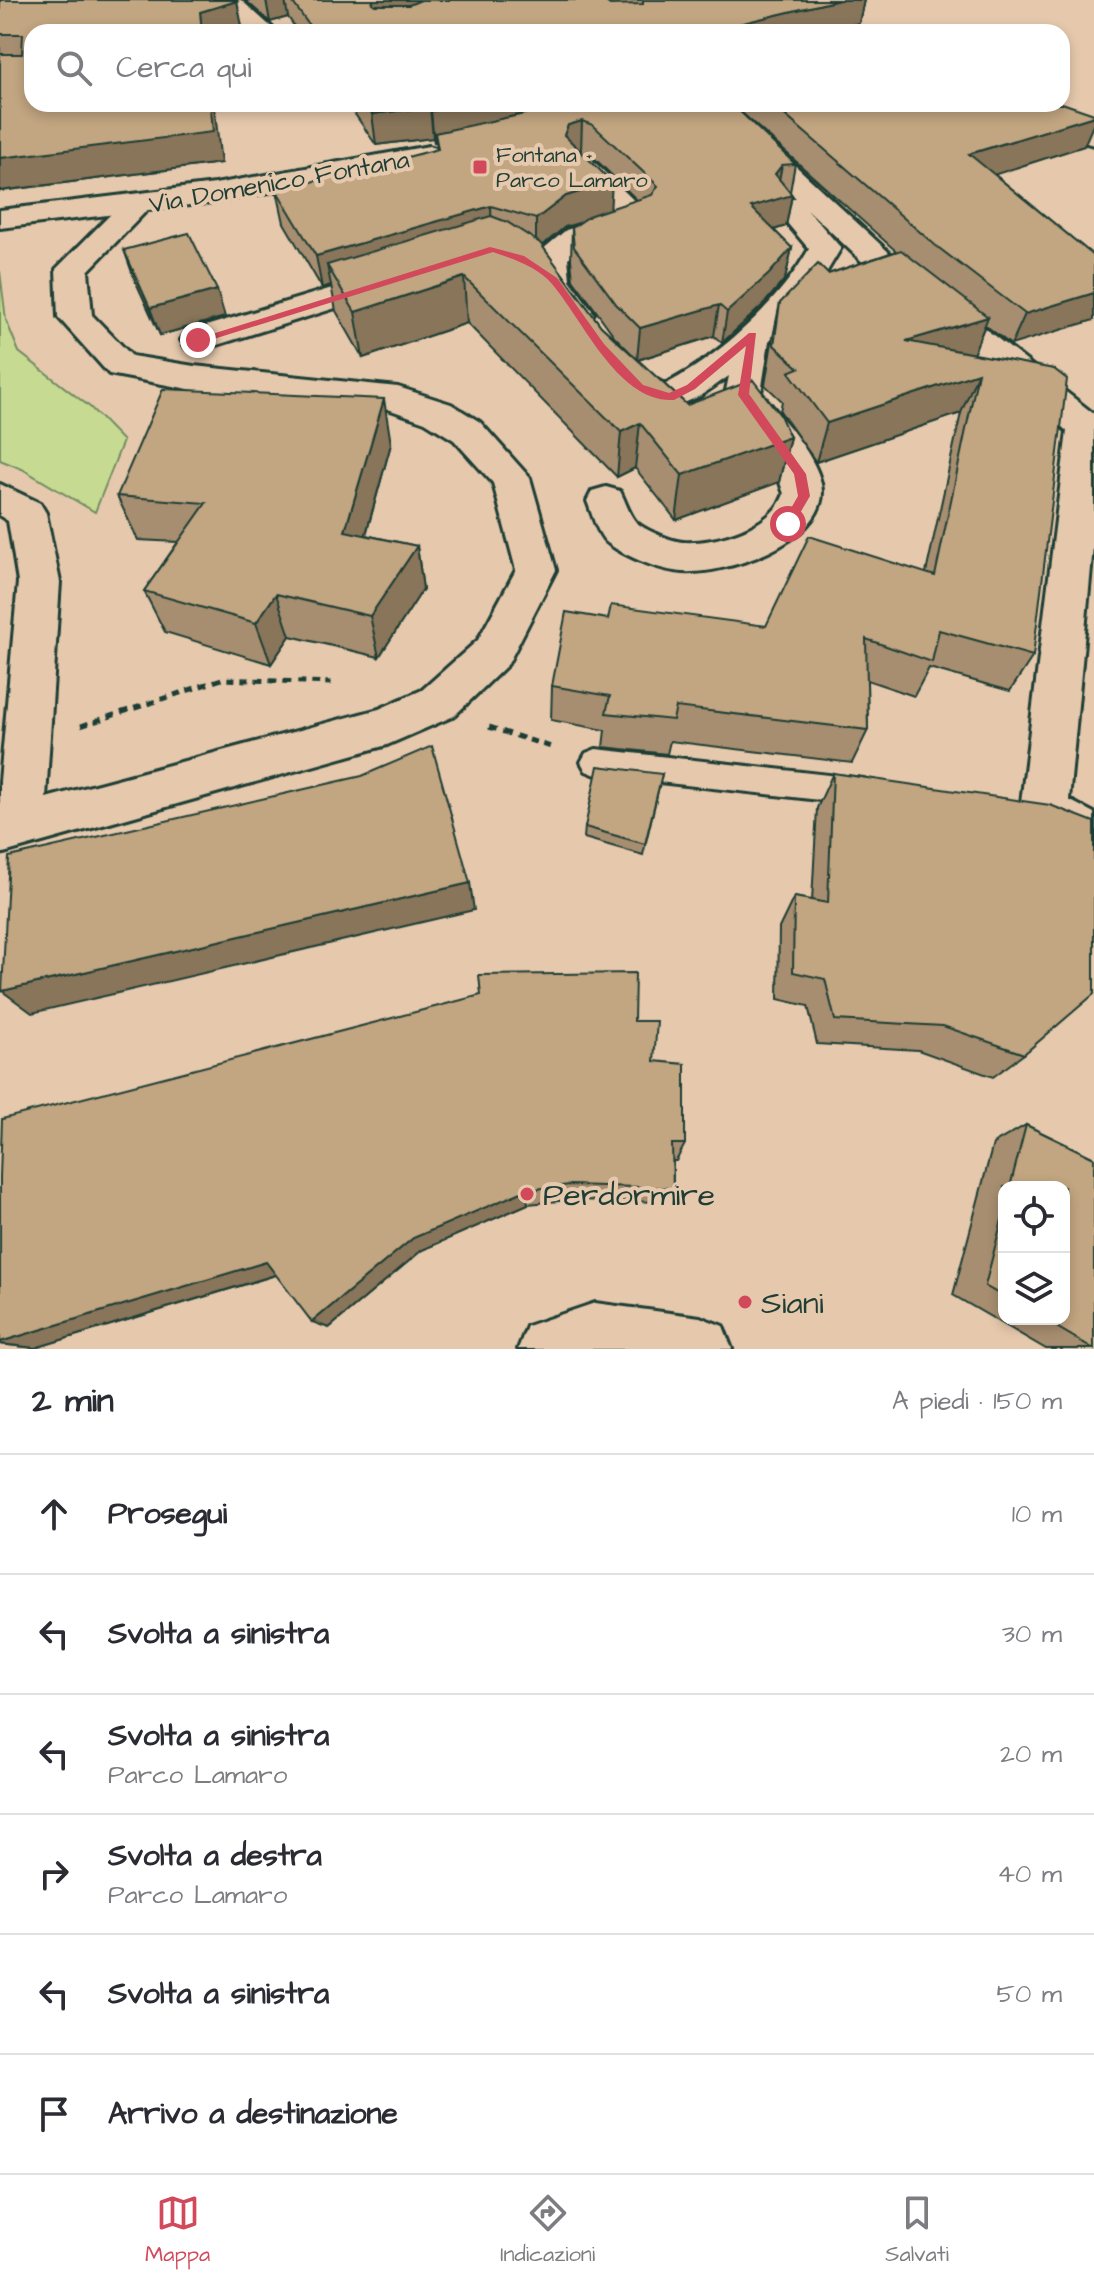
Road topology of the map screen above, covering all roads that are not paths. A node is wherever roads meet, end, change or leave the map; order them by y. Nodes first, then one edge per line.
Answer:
1 (226, 0) edge
2 (254, 24) edge
3 (704, 112) edge
4 (721, 112) edge
5 (1055, 112) edge
6 (1094, 137) edge
7 (456, 150) edge
8 (580, 164) edge
9 (136, 206) junction
10 (0, 219) edge
11 (521, 258) edge
12 (419, 272) edge
13 (554, 280) junction
14 (753, 335) junction
15 (198, 340) dead end
16 (0, 498) edge
17 (606, 501) dead end
18 (596, 762) road end
19 (890, 795) edge
20 (10, 829) edge
21 (1094, 837) edge
22 (550, 1349) edge
23 (700, 1349) edge

1 - 2 street
3 - 14 street
4 - 21 street
5 - 6 street
7 - 9 street, Via Domenico Fontana
8 - 13 street
9 - 10 street
9 - 20 street, Via Domenico Fontana
11 - 13 street
12 - 15 street
13 - 14 street
14 - 17 street
16 - 20 street
18 - 19 lane
22 - 23 street

